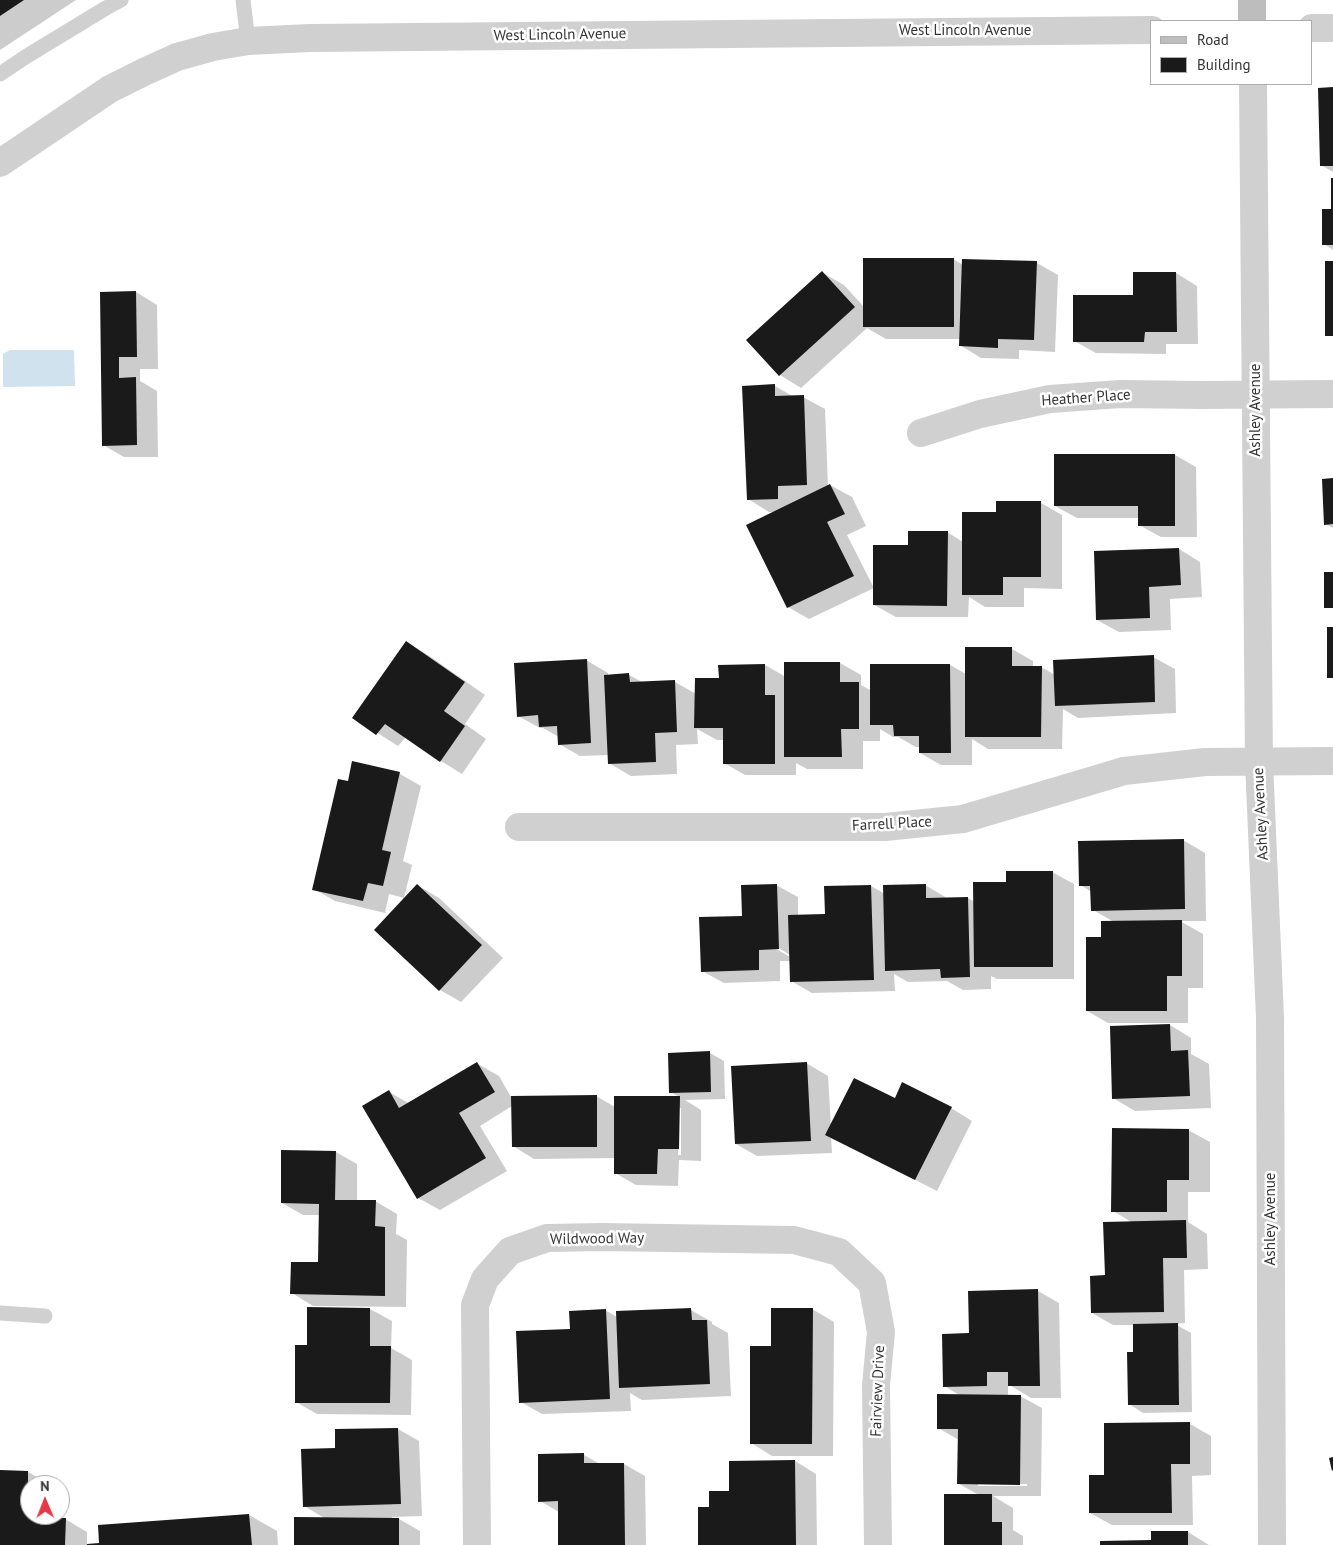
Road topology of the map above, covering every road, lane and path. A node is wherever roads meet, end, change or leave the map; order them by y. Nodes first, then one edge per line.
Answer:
1 (121, 0) edge
2 (243, 0) edge
3 (1252, 0) edge
4 (1252, 20) edge
5 (1313, 28) edge
6 (1333, 28) edge
7 (1150, 30) edge
8 (248, 41) junction
9 (0, 74) edge
10 (1253, 85) edge
11 (0, 163) edge
12 (1333, 394) edge
13 (1255, 395) junction
14 (921, 434) dead end
15 (1333, 761) edge
16 (1258, 762) junction
17 (519, 827) dead end
18 (839, 1252) joint
19 (0, 1312) edge
20 (45, 1316) dead end
21 (477, 1545) edge
22 (878, 1545) edge
23 (1272, 1545) edge

1 - 9 lane
2 - 8 lane
3 - 4 street
5 - 6 street
7 - 8 street, West Lincoln Avenue
8 - 11 street, West Lincoln Avenue
10 - 13 street, Ashley Avenue
12 - 13 street, Heather Place
13 - 14 street, Heather Place
13 - 16 street, Ashley Avenue
15 - 16 street, Farrell Place
16 - 17 street, Farrell Place
16 - 23 street, Ashley Avenue
18 - 21 street, Wildwood Way
18 - 22 street, Fairview Drive
19 - 20 lane

